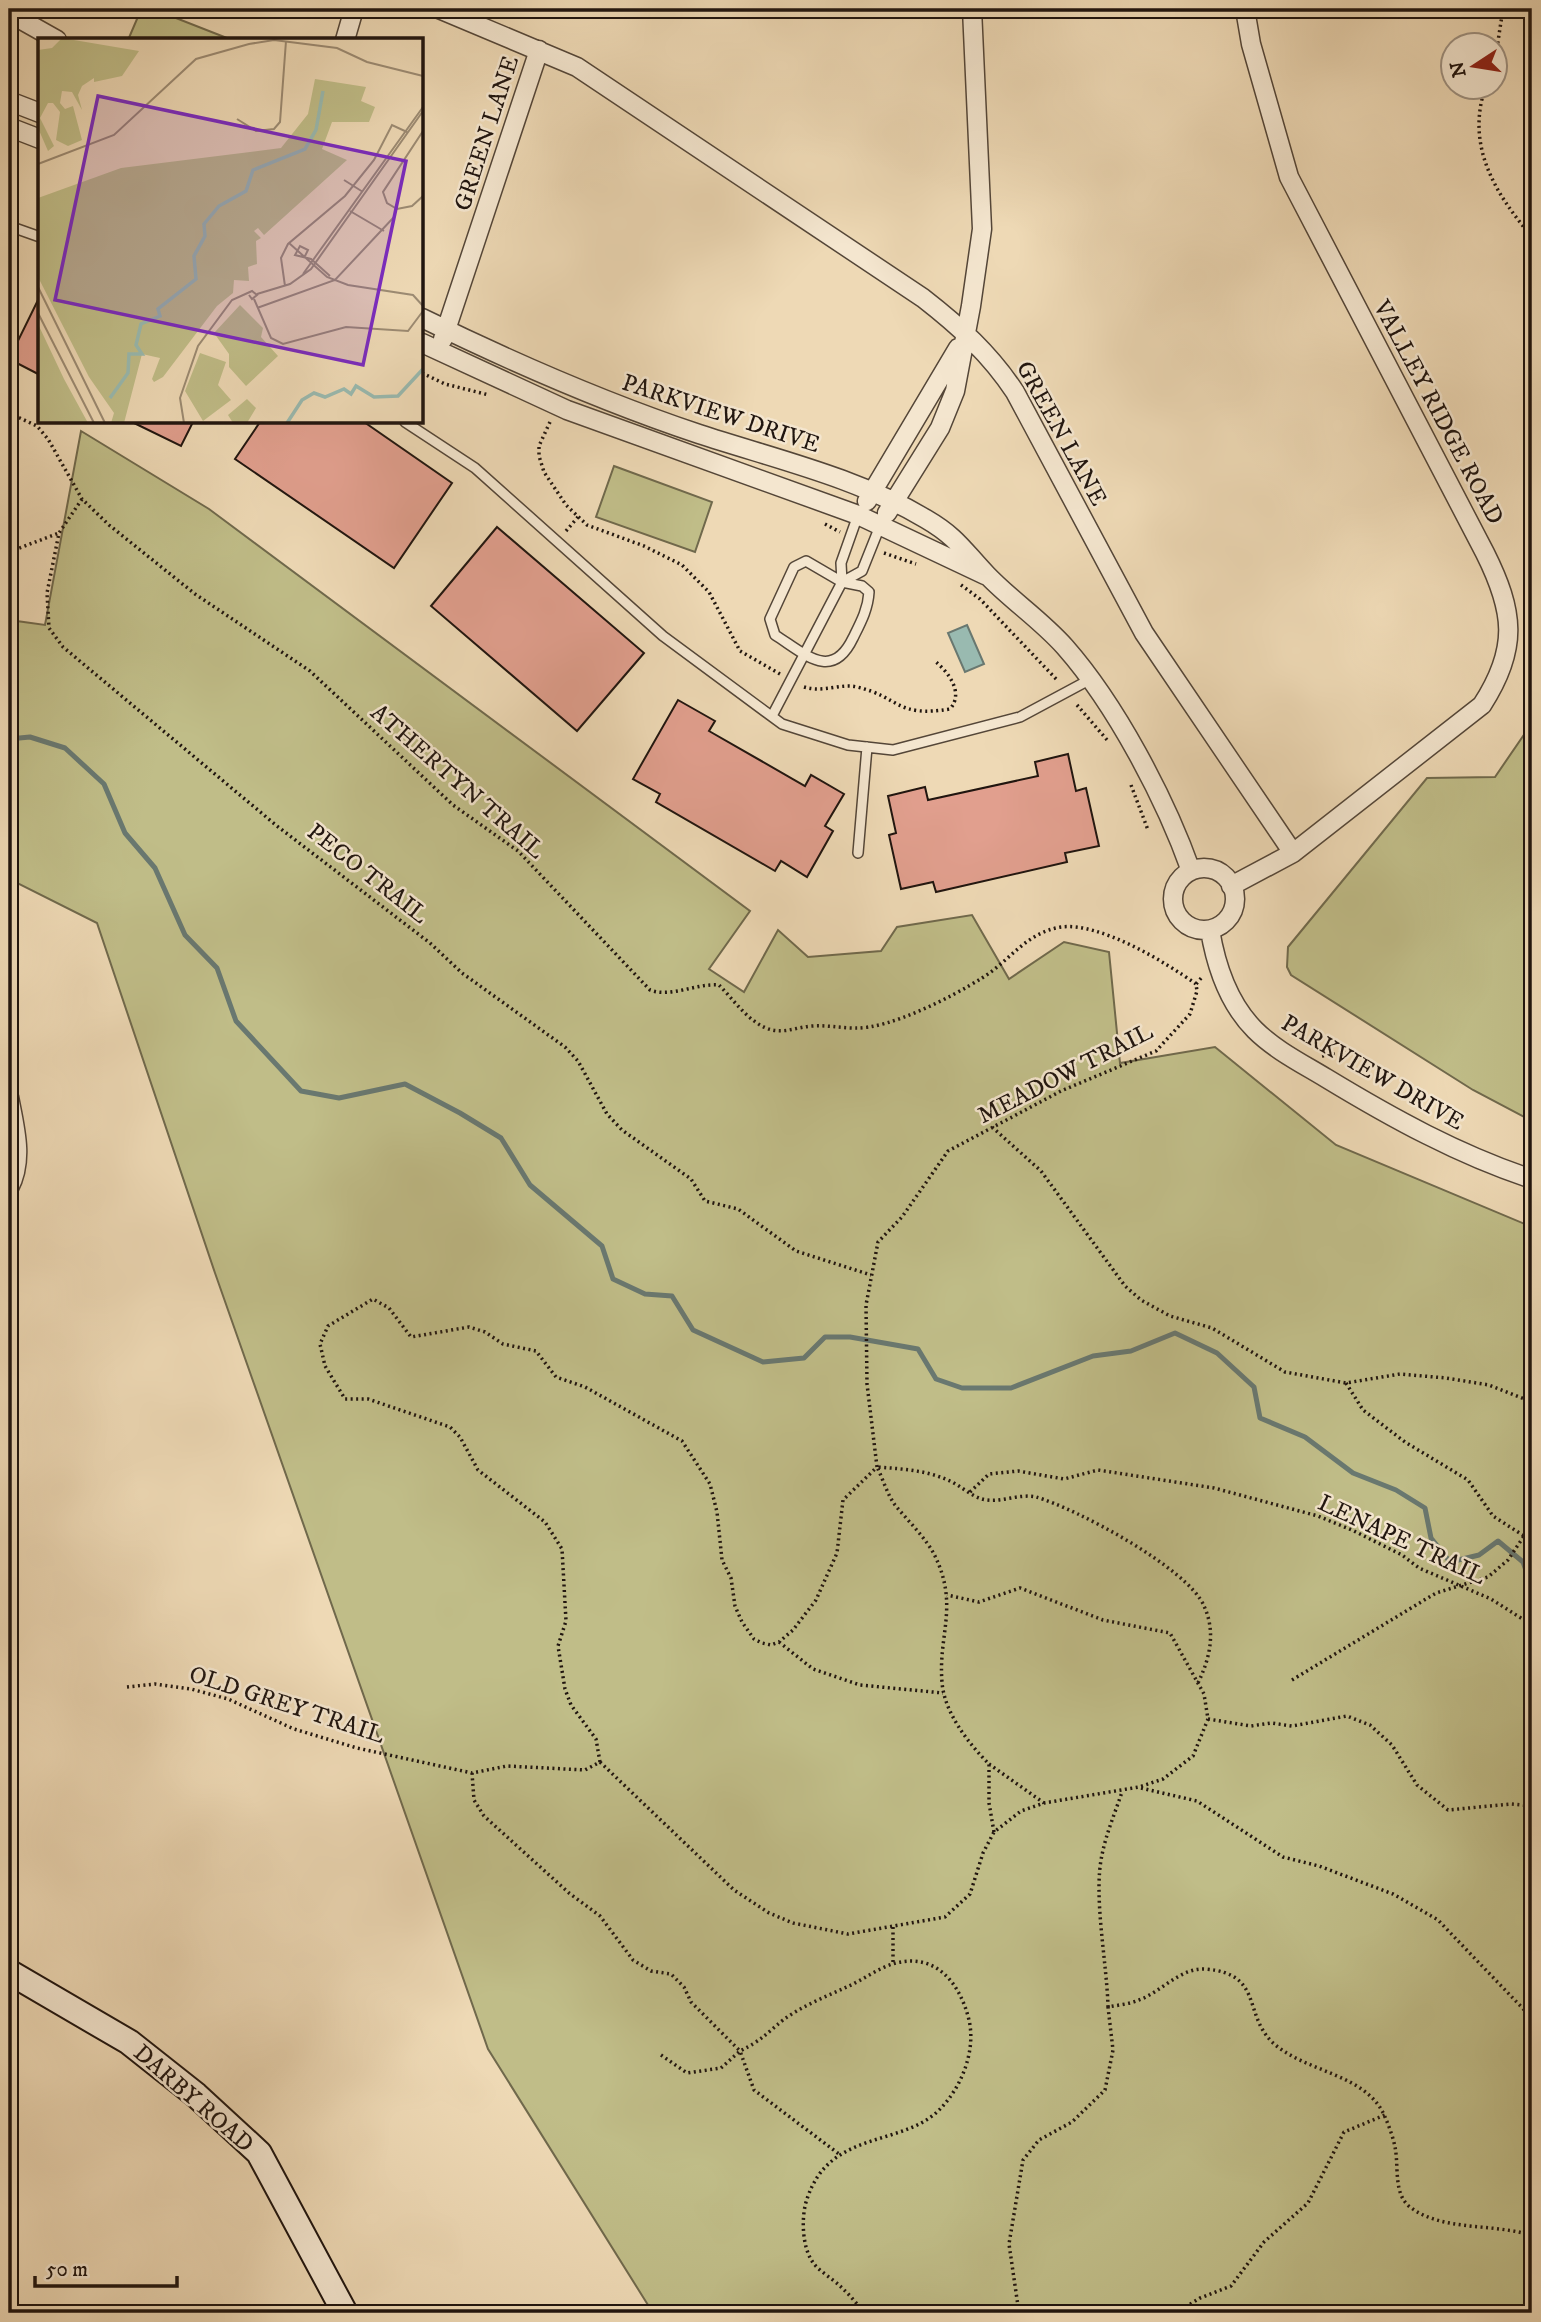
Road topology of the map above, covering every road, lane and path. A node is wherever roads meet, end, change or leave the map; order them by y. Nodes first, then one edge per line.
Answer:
1 (354, 9) edge
2 (439, 9) edge
3 (972, 9) edge
4 (1245, 9) edge
5 (1503, 9) edge
6 (9, 13) edge
7 (1499, 32) edge
8 (53, 38) edge
9 (346, 38) edge
10 (539, 50) junction
11 (9, 102) edge
12 (1482, 102) edge
13 (38, 112) edge
14 (9, 127) edge
15 (38, 138) edge
16 (9, 226) edge
17 (38, 236) edge
18 (1532, 237) edge
19 (424, 319) edge
20 (446, 330) junction
21 (967, 333) junction
22 (424, 344) edge
23 (438, 351) junction
24 (9, 412) edge
25 (550, 422) dead end
26 (408, 424) edge
27 (872, 493) junction
28 (82, 499) junction
29 (893, 503) junction
30 (858, 515) junction
31 (578, 517) junction
32 (880, 526) junction
33 (59, 533) junction
34 (556, 540) junction
35 (9, 552) edge
36 (882, 552) dead end
37 (925, 567) dead end
38 (988, 576) junction
39 (953, 580) dead end
40 (842, 582) junction
41 (806, 655) junction
42 (936, 662) dead end
43 (784, 676) dead end
44 (1090, 680) junction
45 (1058, 681) dead end
46 (804, 687) dead end
47 (1077, 705) dead end
48 (772, 716) junction
49 (867, 747) junction
50 (1111, 747) dead end
51 (1130, 782) dead end
52 (1147, 830) dead end
53 (858, 853) dead end
54 (1293, 853) junction
55 (1191, 871) junction
56 (1231, 886) junction
57 (1210, 930) junction
58 (1207, 973) dead end
59 (1196, 984) junction
60 (1321, 1056) dead end
61 (1353, 1056) dead end
62 (9, 1097) edge
63 (992, 1127) junction
64 (1532, 1179) edge
65 (9, 1188) edge
66 (871, 1275) junction
67 (1346, 1383) junction
68 (1532, 1402) edge
69 (877, 1467) junction
70 (970, 1492) junction
71 (1524, 1536) junction
72 (1532, 1541) edge
73 (1456, 1585) junction
74 (947, 1595) junction
75 (1532, 1625) edge
76 (779, 1642) junction
77 (1292, 1680) dead end
78 (1198, 1683) junction
79 (127, 1687) dead end
80 (944, 1692) junction
81 (1208, 1719) junction
82 (600, 1762) junction
83 (989, 1763) junction
84 (472, 1773) junction
85 (1139, 1787) junction
86 (1122, 1791) junction
87 (1044, 1803) junction
88 (1532, 1806) edge
89 (994, 1832) junction
90 (892, 1926) junction
91 (893, 1963) junction
92 (9, 1972) edge
93 (1108, 2007) junction
94 (1532, 2018) edge
95 (740, 2051) junction
96 (661, 2054) dead end
97 (1385, 2115) junction
98 (839, 2154) junction
99 (1532, 2224) edge
100 (345, 2313) edge
101 (865, 2313) edge
102 (1019, 2313) edge
103 (1177, 2313) edge

1 - 9 street
2 - 10 street, GREEN LANE
3 - 21 street
4 - 54 street, VALLEY RIDGE ROAD
5 - 7 path
6 - 8 street
10 - 20 street, GREEN LANE
10 - 21 street, GREEN LANE
11 - 13 street
12 - 18 path
14 - 15 street
16 - 17 lane
19 - 20 street, PARKVIEW DRIVE
20 - 23 street, GREEN LANE
20 - 27 street, PARKVIEW DRIVE
21 - 27 street
21 - 29 street
21 - 54 street, GREEN LANE
22 - 23 street, PARKVIEW DRIVE
23 - 30 street, PARKVIEW DRIVE
24 - 28 path
25 - 31 path
26 - 34 lane
27 - 29 street, PARKVIEW DRIVE
27 - 30 street
28 - 33 path, PECO TRAIL
28 - 59 path, ATHERTYN TRAIL
29 - 32 street
29 - 38 street, PARKVIEW DRIVE
30 - 32 street, PARKVIEW DRIVE
30 - 40 lane
31 - 34 path
31 - 43 path
32 - 38 street, PARKVIEW DRIVE
32 - 40 lane
33 - 35 path
33 - 66 path, PECO TRAIL
34 - 48 lane
36 - 37 path
38 - 44 street, PARKVIEW DRIVE
39 - 45 path
40 - 41 lane
40 - 41 lane
40 - 41 lane
41 - 48 lane
42 - 46 path
44 - 49 lane
44 - 55 street, PARKVIEW DRIVE
47 - 50 path
48 - 49 lane
49 - 53 lane
51 - 52 path
54 - 56 street, VALLEY RIDGE ROAD
55 - 56 street
55 - 57 street
56 - 57 street
57 - 64 street, PARKVIEW DRIVE
58 - 59 path
59 - 63 path, MEADOW TRAIL
60 - 61 path
62 - 65 street
63 - 66 path, MEADOW TRAIL
63 - 67 path
66 - 69 path, MEADOW TRAIL
67 - 68 path
67 - 71 path
69 - 70 path
69 - 74 path, MEADOW TRAIL
69 - 76 path
70 - 73 path, LENAPE TRAIL
70 - 78 path
71 - 72 path
71 - 73 path
73 - 75 path, LENAPE TRAIL
73 - 77 path
74 - 78 path
74 - 80 path
76 - 80 path
76 - 82 path
78 - 81 path
79 - 84 path, OLD GREY TRAIL
80 - 83 path
81 - 85 path
81 - 88 path
82 - 84 path, OLD GREY TRAIL
82 - 90 path
83 - 87 path
83 - 89 path
84 - 95 path
85 - 86 path
85 - 94 path
86 - 87 path
86 - 93 path
87 - 89 path
89 - 90 path
90 - 91 path
91 - 95 path
91 - 98 path
92 - 100 main road, DARBY ROAD
93 - 97 path
93 - 102 path
95 - 96 path
95 - 98 path
97 - 99 path
97 - 103 path
98 - 101 path

